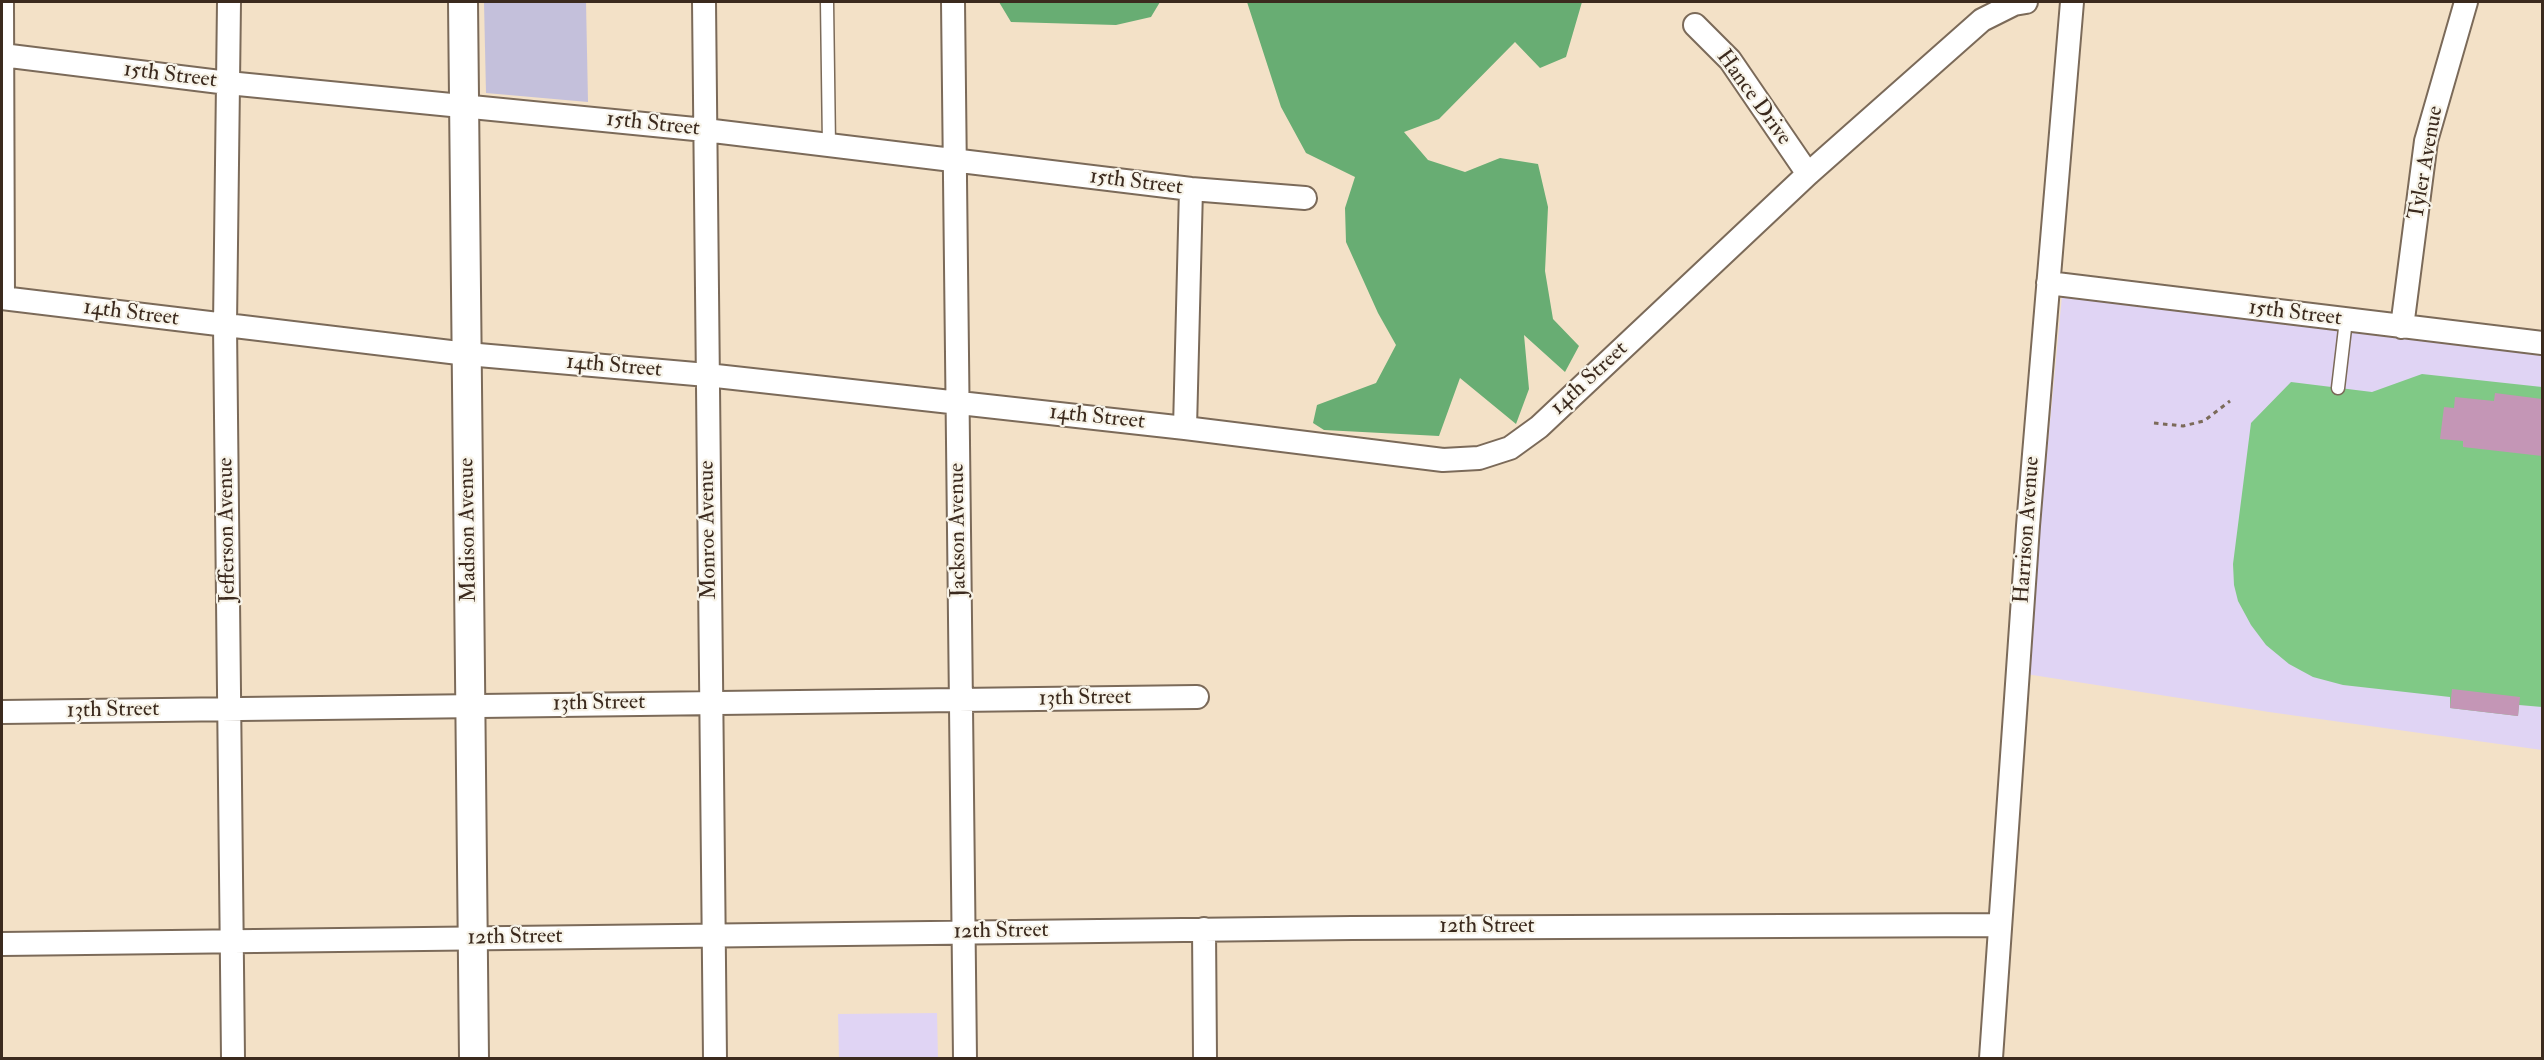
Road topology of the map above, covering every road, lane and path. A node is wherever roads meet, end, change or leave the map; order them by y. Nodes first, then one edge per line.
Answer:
1 (2, 2) edge
2 (229, 2) edge
3 (463, 2) edge
4 (704, 2) edge
5 (827, 2) edge
6 (953, 2) edge
7 (2026, 2) edge
8 (2072, 2) edge
9 (2466, 2) edge
10 (1695, 25) dead end
11 (2, 55) edge
12 (228, 83) junction
13 (464, 106) junction
14 (705, 130) junction
15 (829, 146) junction
16 (955, 162) junction
17 (1808, 174) junction
18 (1191, 189) junction
19 (1305, 198) dead end
20 (2048, 284) junction
21 (2, 298) edge
22 (2346, 320) junction
23 (225, 325) junction
24 (2402, 327) junction
25 (2542, 344) edge
26 (467, 354) junction
27 (706, 375) junction
28 (2338, 388) dead end
29 (2230, 401) dead end
30 (958, 402) junction
31 (2154, 423) dead end
32 (1185, 428) junction
33 (1197, 697) dead end
34 (961, 700) junction
35 (711, 703) junction
36 (471, 706) junction
37 (230, 709) junction
38 (2, 712) edge
39 (2000, 925) junction
40 (1204, 930) junction
41 (963, 932) junction
42 (714, 936) junction
43 (473, 938) junction
44 (232, 942) junction
45 (2, 944) edge
46 (233, 1059) edge
47 (474, 1059) edge
48 (715, 1059) edge
49 (964, 1059) edge
50 (1205, 1059) edge
51 (1991, 1059) edge

1 - 11 street
2 - 12 street, Jefferson Avenue
3 - 13 street, Madison Avenue
4 - 14 street, Monroe Avenue
5 - 15 lane
6 - 16 street, Jackson Avenue
7 - 17 street, 14th Street
8 - 20 street, Harrison Avenue
9 - 24 street, Tyler Avenue
10 - 17 street, Hance Drive
11 - 12 street, 15th Street
11 - 21 street
12 - 13 street, 15th Street
12 - 23 street, Jefferson Avenue
13 - 14 street, 15th Street
13 - 26 street, Madison Avenue
14 - 15 street, 15th Street
14 - 27 street, Monroe Avenue
15 - 16 street, 15th Street
16 - 18 street, 15th Street
16 - 30 street, Jackson Avenue
17 - 32 street, 14th Street
18 - 19 street, 15th Street
18 - 32 street
20 - 22 street, 15th Street
20 - 39 street, Harrison Avenue
21 - 23 street, 14th Street
22 - 24 street, 15th Street
22 - 28 lane
23 - 26 street, 14th Street
23 - 37 street, Jefferson Avenue
24 - 25 street, 15th Street
26 - 27 street, 14th Street
26 - 36 street, Madison Avenue
27 - 30 street, 14th Street
27 - 35 street, Monroe Avenue
29 - 31 path
30 - 32 street, 14th Street
30 - 34 street, Jackson Avenue
33 - 34 street, 13th Street
34 - 35 street, 13th Street
34 - 41 street, Jackson Avenue
35 - 36 street, 13th Street
35 - 42 street, Monroe Avenue
36 - 37 street, 13th Street
36 - 43 street, Madison Avenue
37 - 38 street, 13th Street
37 - 44 street, Jefferson Avenue
39 - 40 street, 12th Street
39 - 51 street, Harrison Avenue
40 - 41 street, 12th Street
40 - 50 street
41 - 42 street, 12th Street
41 - 49 street, Jackson Avenue
42 - 43 street, 12th Street
42 - 48 street, Monroe Avenue
43 - 44 street, 12th Street
43 - 47 street, Madison Avenue
44 - 45 street, 12th Street
44 - 46 street, Jefferson Avenue

